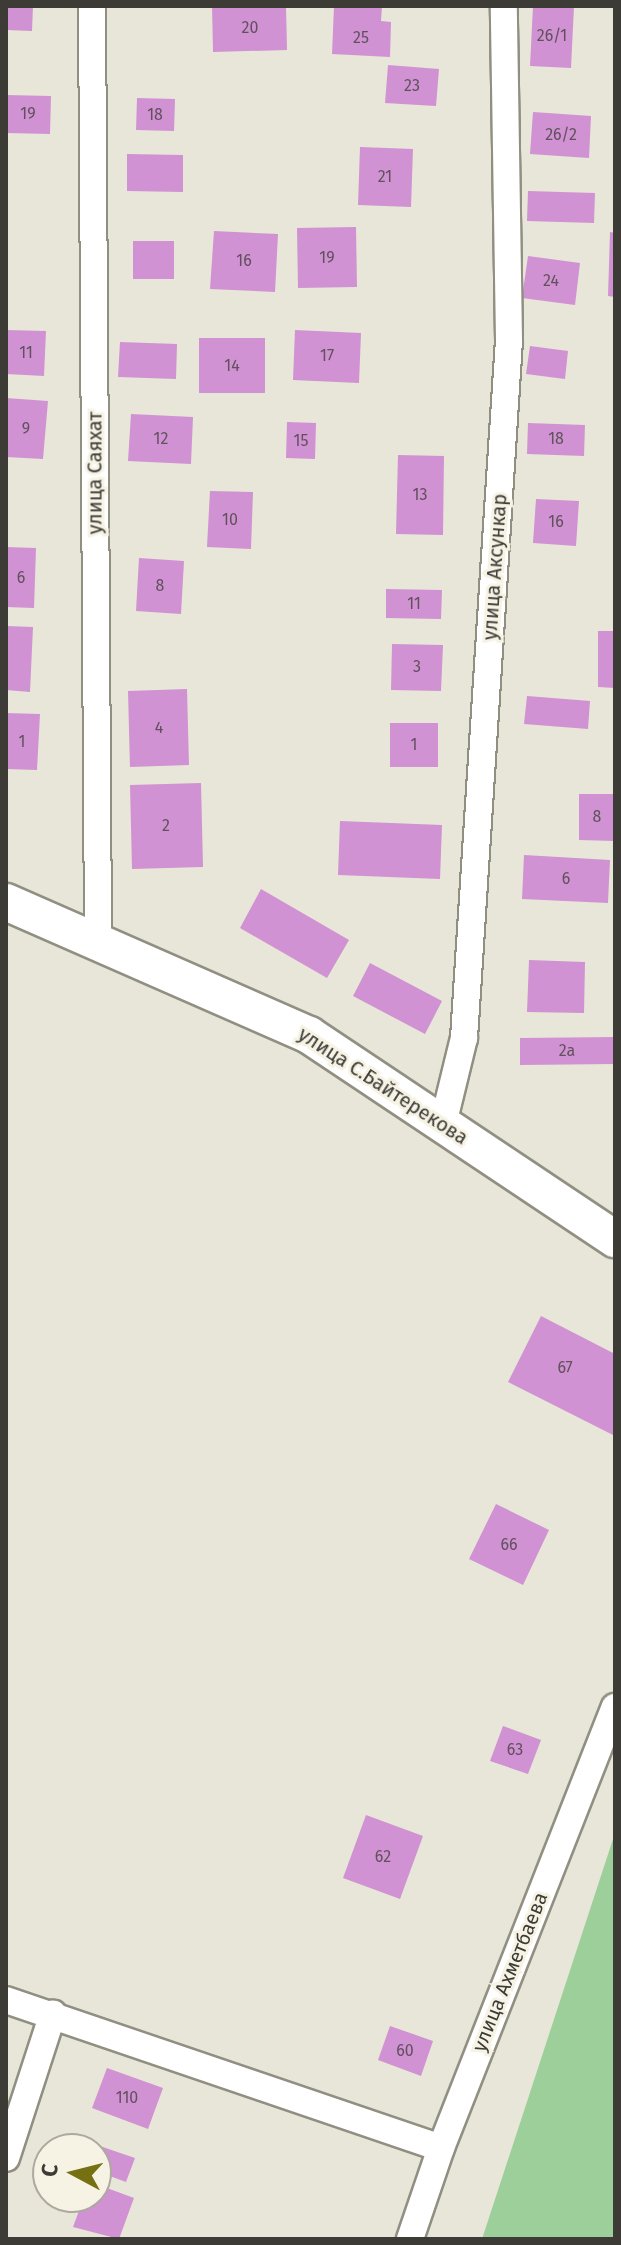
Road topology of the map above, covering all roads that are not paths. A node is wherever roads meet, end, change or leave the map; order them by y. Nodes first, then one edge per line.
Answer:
1 (92, 6) edge
2 (504, 6) edge
3 (6, 902) edge
4 (98, 939) junction
5 (443, 1124) junction
6 (615, 1239) edge
7 (615, 1707) edge
8 (6, 2000) edge
9 (53, 2013) junction
10 (441, 2148) junction
11 (6, 2158) edge
12 (410, 2239) edge

1 - 4 street, улица Саяхат
2 - 5 street, улица Аксункар
3 - 4 main road, улица С.Байтерекова
4 - 5 main road, улица С.Байтерекова
5 - 6 main road, улица С.Байтерекова
7 - 10 street, улица Ахметбаева
8 - 9 street
9 - 10 street
9 - 11 street
10 - 12 street, улица Ахметбаева

